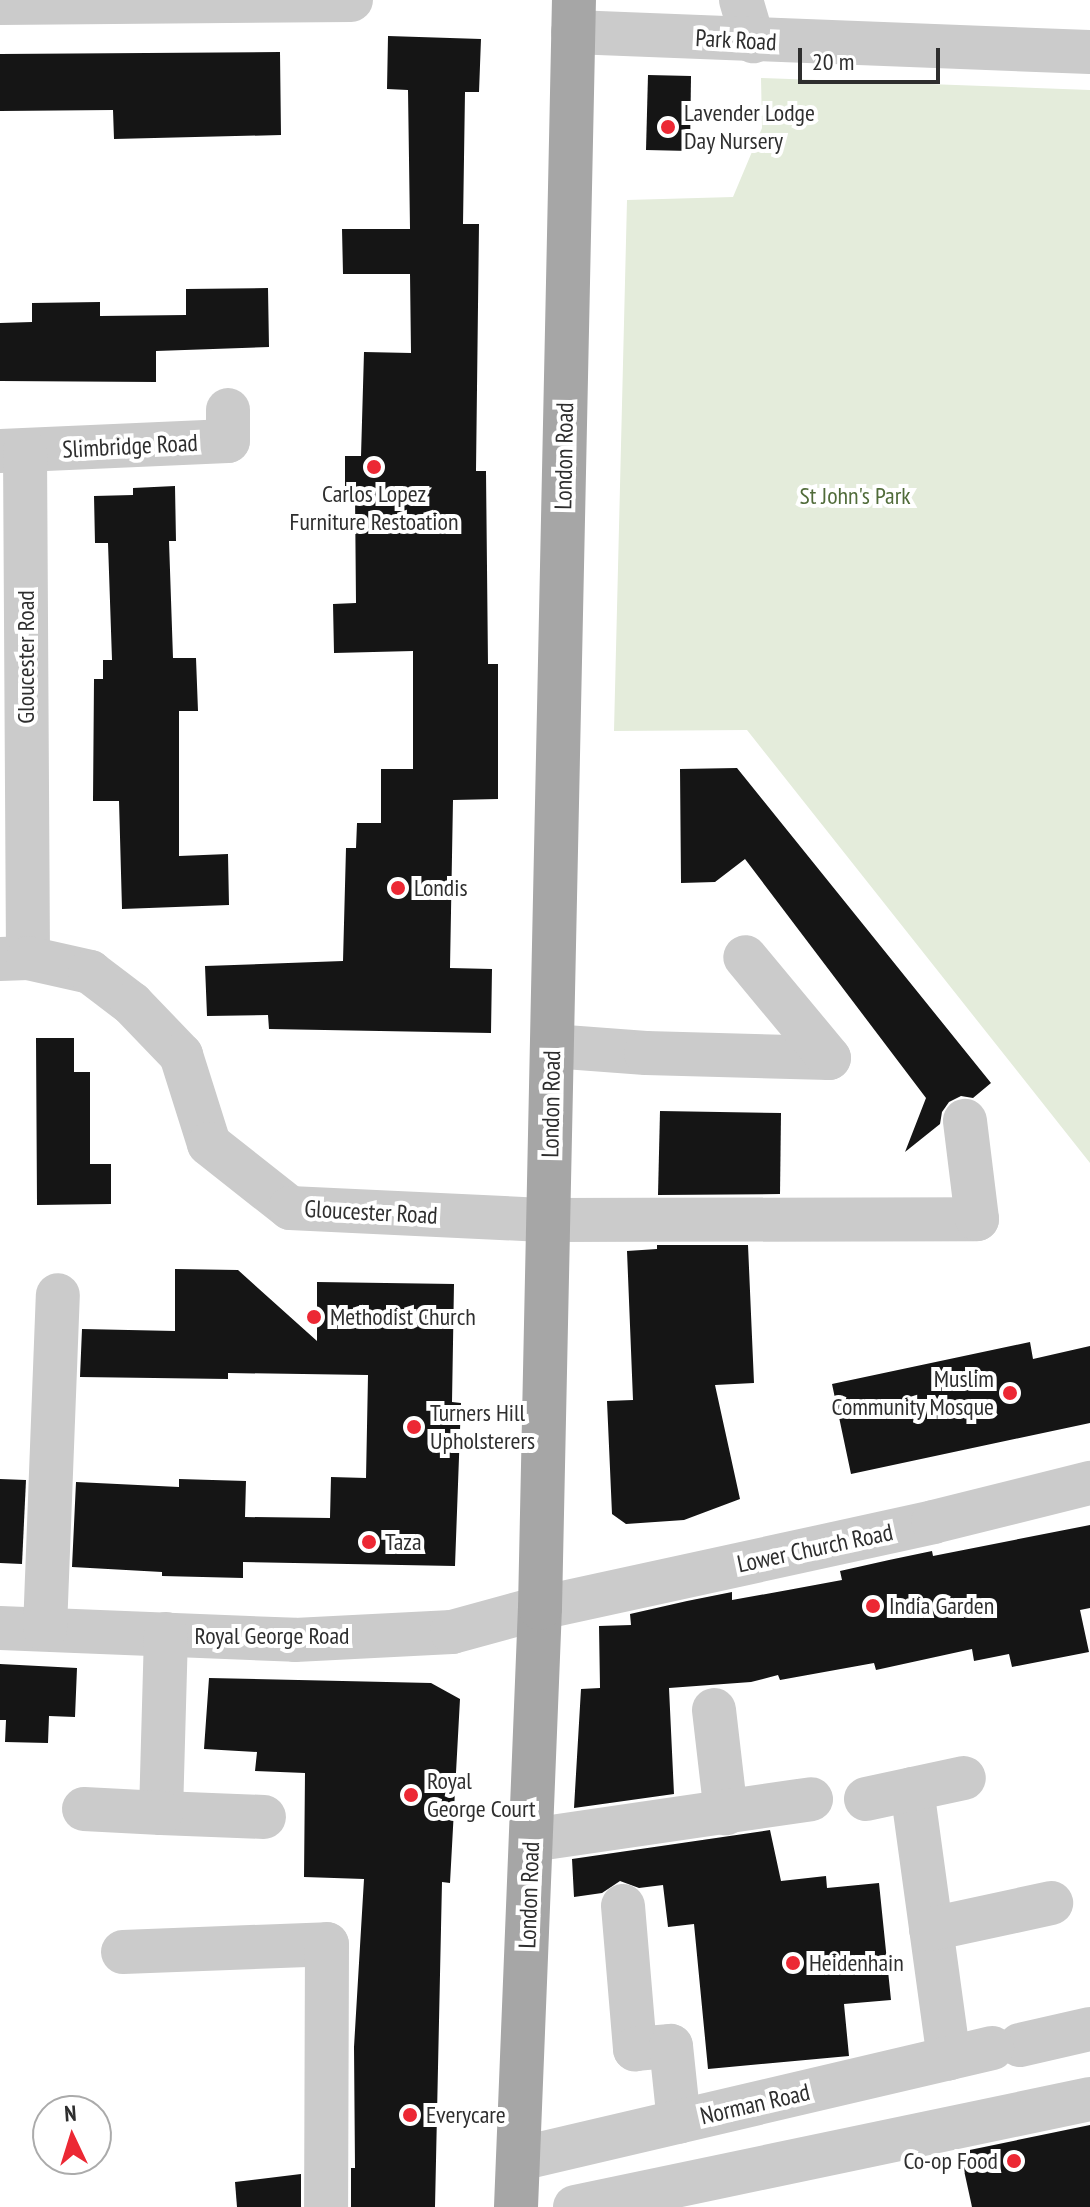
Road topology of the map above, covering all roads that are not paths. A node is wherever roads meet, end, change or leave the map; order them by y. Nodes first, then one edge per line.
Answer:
1 (351, 0) edge
2 (741, 0) edge
3 (0, 3) edge
4 (573, 16) edge
5 (753, 41) junction
6 (1090, 52) edge
7 (228, 410) dead end
8 (12, 451) edge
9 (745, 957) dead end
10 (14, 959) edge
11 (552, 1046) junction
12 (965, 1121) dead end
13 (548, 1220) junction
14 (58, 1295) dead end
15 (1090, 1483) edge
16 (540, 1608) junction
17 (0, 1628) edge
18 (45, 1629) junction
19 (166, 1634) junction
20 (714, 1710) dead end
21 (964, 1778) dead end
22 (912, 1789) junction
23 (811, 1799) dead end
24 (866, 1799) dead end
25 (84, 1809) dead end
26 (161, 1813) junction
27 (726, 1813) junction
28 (264, 1817) dead end
29 (531, 1840) junction
30 (1051, 1903) dead end
31 (623, 1906) dead end
32 (931, 1929) junction
33 (123, 1952) dead end
34 (1090, 2029) edge
35 (949, 2058) junction
36 (1090, 2099) edge
37 (679, 2122) junction
38 (519, 2159) junction
39 (704, 2194) edge
40 (657, 2199) edge
41 (326, 2207) edge
42 (516, 2207) edge
43 (578, 2207) edge

1 - 3 street
2 - 5 street
4 - 5 street, Park Road
4 - 11 main road, London Road
5 - 6 street, Park Road
7 - 8 street, Slimbridge Road
8 - 10 street, Gloucester Road
9 - 11 street
10 - 13 street, Gloucester Road
11 - 13 main road, London Road
12 - 13 street, Gloucester Road
13 - 16 main road, London Road
14 - 18 street
15 - 16 street, Lower Church Road
16 - 19 street, Royal George Road
16 - 29 main road, London Road
17 - 18 street, Royal George Road
18 - 19 street, Royal George Road
19 - 26 street
20 - 27 street
21 - 22 street
22 - 24 street
22 - 32 street
23 - 27 street
25 - 26 street
26 - 28 street
27 - 29 street
29 - 38 main road, London Road
30 - 32 street
31 - 37 street
32 - 35 street
33 - 41 street
34 - 35 street, Norman Road
35 - 37 street, Norman Road
36 - 39 street
37 - 38 street, Norman Road
38 - 42 main road, London Road
39 - 40 street
40 - 43 street

